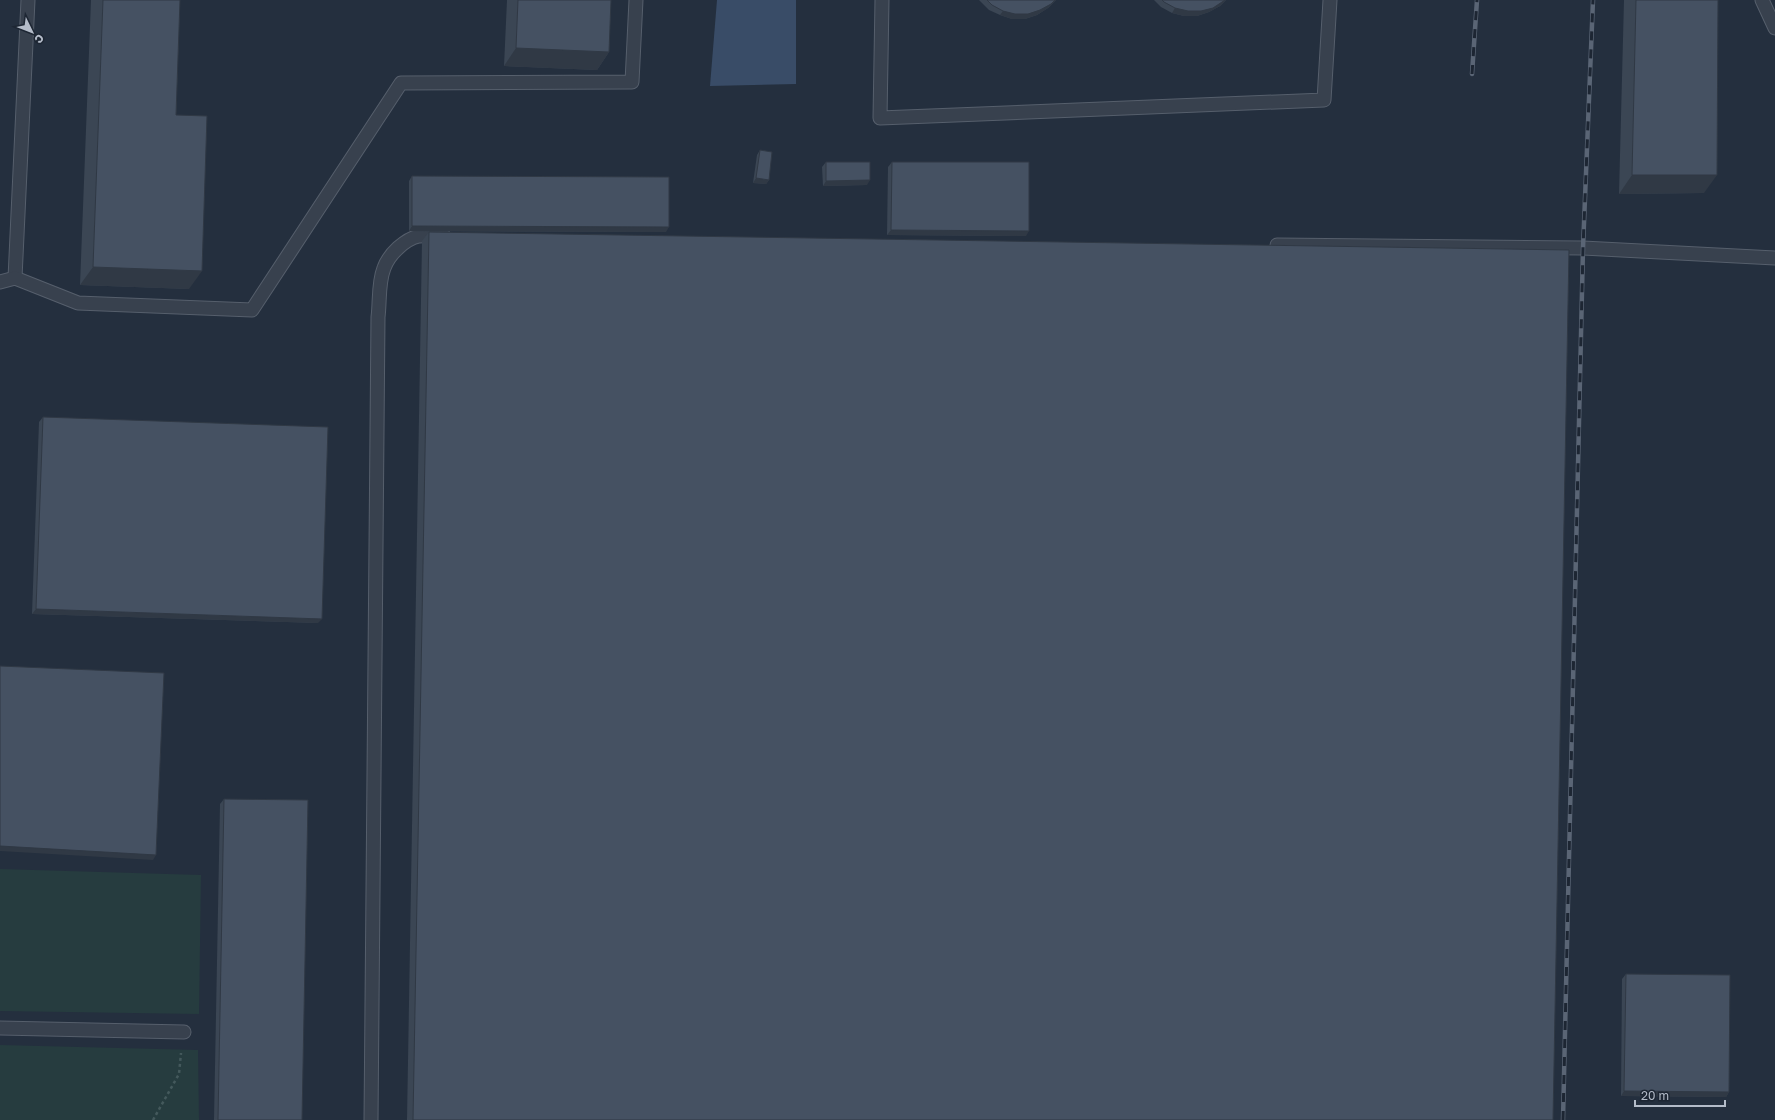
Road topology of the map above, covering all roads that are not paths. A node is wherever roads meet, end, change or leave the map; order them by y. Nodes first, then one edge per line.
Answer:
1 (28, 0) edge
2 (636, 0) edge
3 (882, 0) edge
4 (1330, 0) edge
5 (1762, 0) edge
6 (1775, 28) edge
7 (460, 236) edge
8 (1264, 245) edge
9 (1775, 258) edge
10 (15, 278) junction
11 (0, 282) edge
12 (0, 1028) edge
13 (184, 1032) road end
14 (371, 1120) edge

1 - 10 lane
2 - 10 lane
3 - 4 lane
5 - 6 lane
7 - 14 lane
8 - 9 lane
10 - 11 lane
12 - 13 lane

